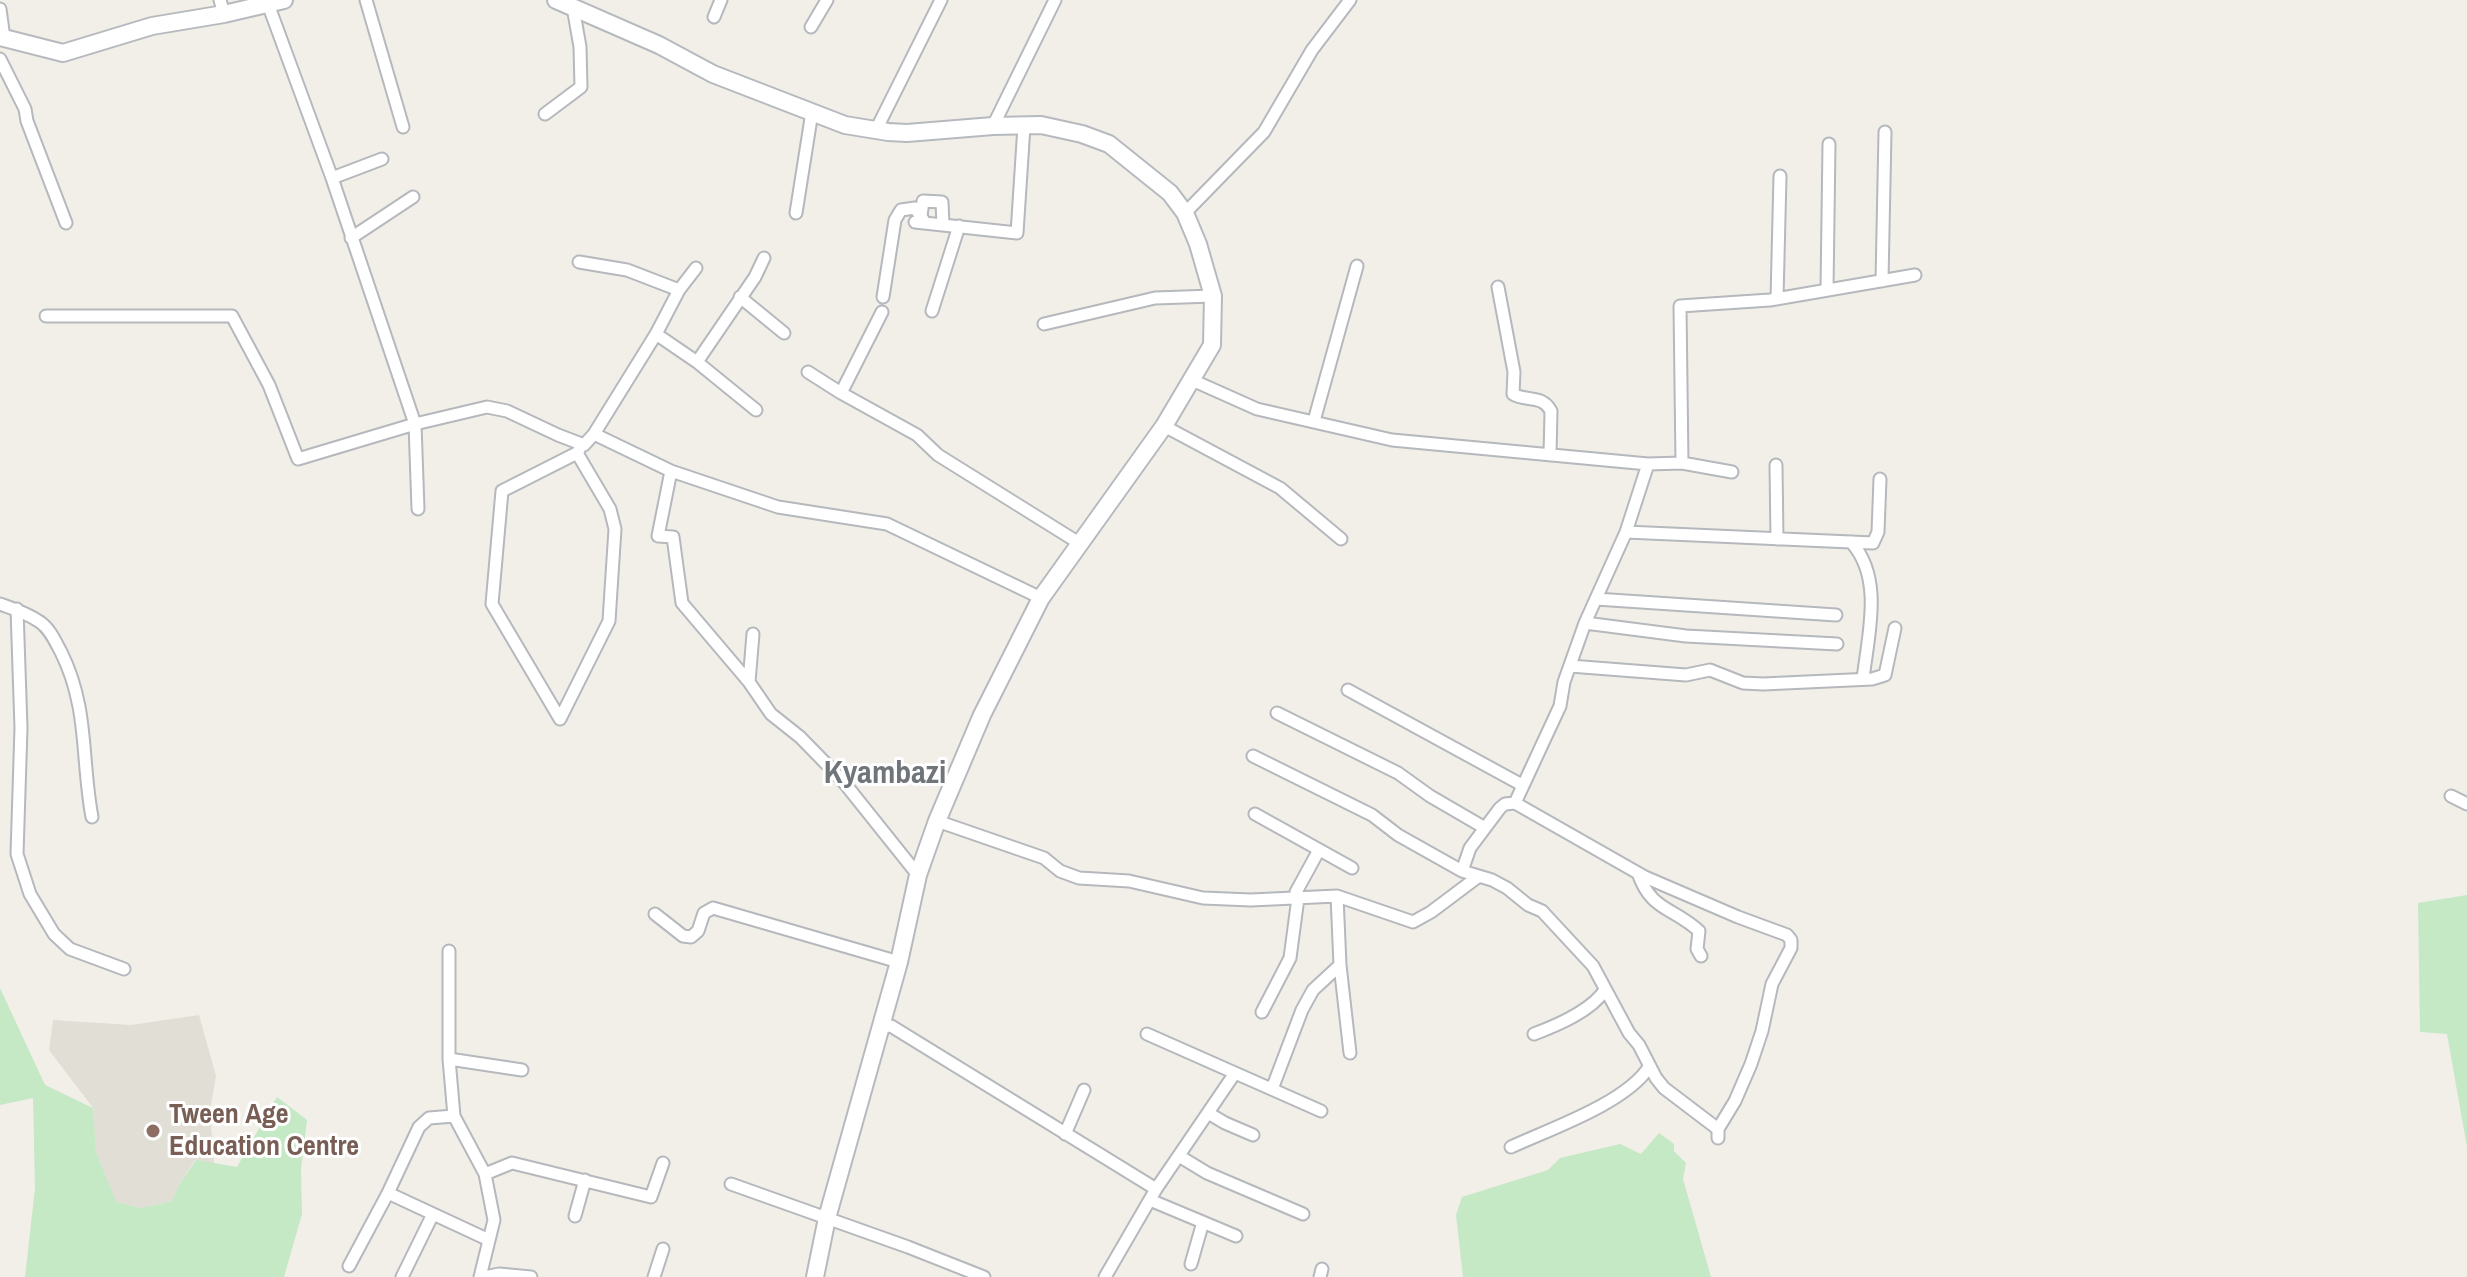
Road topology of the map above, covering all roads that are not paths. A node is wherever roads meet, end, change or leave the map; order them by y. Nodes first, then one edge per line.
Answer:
1 (366, 0) edge
2 (556, 0) edge
3 (721, 0) edge
4 (827, 0) edge
5 (941, 0) edge
6 (1055, 0) edge
7 (1350, 0) edge
8 (276, 2) edge
9 (222, 7) edge
10 (573, 7) junction
11 (0, 9) edge
12 (714, 17) dead end
13 (811, 27) dead end
14 (2, 37) edge
15 (0, 59) edge
16 (812, 112) junction
17 (545, 114) dead end
18 (993, 126) junction
19 (1024, 126) junction
20 (403, 127) dead end
21 (876, 130) junction
22 (1885, 132) dead end
23 (1829, 144) dead end
24 (382, 159) dead end
25 (1780, 176) dead end
26 (332, 178) junction
27 (413, 197) dead end
28 (796, 213) dead end
29 (1185, 213) junction
30 (920, 222) junction
31 (66, 223) dead end
32 (943, 225) junction
33 (959, 226) junction
34 (351, 238) junction
35 (764, 258) dead end
36 (579, 262) dead end
37 (1357, 266) dead end
38 (696, 268) dead end
39 (1915, 275) dead end
40 (1882, 281) junction
41 (1498, 287) dead end
42 (679, 290) junction
43 (1827, 290) junction
44 (1213, 296) junction
45 (740, 297) junction
46 (883, 297) dead end
47 (1777, 299) junction
48 (932, 311) dead end
49 (882, 312) dead end
50 (46, 316) dead end
51 (1044, 324) dead end
52 (784, 333) dead end
53 (656, 334) junction
54 (697, 362) junction
55 (808, 372) dead end
56 (1192, 380) junction
57 (841, 393) junction
58 (756, 410) dead end
59 (1314, 421) junction
60 (415, 424) junction
61 (1164, 426) junction
62 (594, 434) junction
63 (580, 449) junction
64 (1550, 455) junction
65 (1682, 463) junction
66 (1648, 464) junction
67 (1776, 465) dead end
68 (671, 471) junction
69 (1732, 472) dead end
70 (1880, 479) dead end
71 (418, 509) dead end
72 (1626, 532) junction
73 (1341, 539) dead end
74 (1777, 539) junction
75 (1851, 542) junction
76 (1079, 543) junction
77 (1041, 598) junction
78 (1596, 599) junction
79 (0, 604) edge
80 (17, 609) junction
81 (1836, 615) dead end
82 (1585, 623) junction
83 (1895, 628) dead end
84 (753, 634) dead end
85 (1837, 644) dead end
86 (1570, 666) junction
87 (1863, 679) junction
88 (749, 682) junction
89 (1348, 690) dead end
90 (1277, 713) dead end
91 (1253, 756) dead end
92 (1522, 785) junction
93 (2451, 796) dead end
94 (1515, 803) junction
95 (2467, 804) edge
96 (1255, 814) dead end
97 (92, 817) dead end
98 (937, 821) junction
99 (1485, 828) junction
100 (1319, 850) junction
101 (1352, 868) dead end
102 (1462, 871) junction
103 (1638, 873) junction
104 (918, 875) junction
105 (1479, 876) junction
106 (1337, 896) junction
107 (1298, 898) junction
108 (655, 914) dead end
109 (449, 951) dead end
110 (1701, 956) dead end
111 (899, 962) junction
112 (1340, 965) junction
113 (124, 969) dead end
114 (1605, 990) junction
115 (1262, 1012) dead end
116 (881, 1027) junction
117 (1147, 1034) dead end
118 (1534, 1034) dead end
119 (1350, 1053) dead end
120 (449, 1059) junction
121 (1649, 1067) junction
122 (522, 1070) dead end
123 (1235, 1073) junction
124 (1272, 1089) junction
125 (1084, 1090) dead end
126 (1321, 1111) dead end
127 (1208, 1113) junction
128 (454, 1116) junction
129 (1065, 1134) junction
130 (1253, 1135) dead end
131 (1511, 1147) dead end
132 (1179, 1156) junction
133 (663, 1163) dead end
134 (485, 1174) junction
135 (585, 1180) junction
136 (731, 1184) dead end
137 (388, 1193) junction
138 (1153, 1194) junction
139 (433, 1214) junction
140 (1303, 1214) dead end
141 (575, 1216) dead end
142 (827, 1218) junction
143 (1203, 1222) junction
144 (1236, 1236) dead end
145 (489, 1240) junction
146 (663, 1249) dead end
147 (1191, 1264) dead end
148 (349, 1266) dead end
149 (821, 1275) edge
150 (402, 1277) edge
151 (483, 1277) edge
152 (531, 1277) edge
153 (654, 1277) edge
154 (984, 1277) edge
155 (1105, 1277) edge

1 - 20 street
2 - 10 street
3 - 12 street
4 - 13 street
5 - 21 street
6 - 18 street
7 - 29 street
8 - 9 street
8 - 26 street
9 - 14 street
10 - 16 street
10 - 17 street
11 - 14 street
15 - 31 street
16 - 21 street
16 - 28 street
18 - 19 street
18 - 21 street
19 - 29 street
19 - 33 street
22 - 40 street
23 - 43 street
24 - 26 street
25 - 47 street
26 - 34 street
27 - 34 street
29 - 44 street
30 - 32 street
30 - 32 street
30 - 46 street
32 - 33 street
33 - 48 street
34 - 60 street
35 - 45 street
36 - 42 street
37 - 59 street
38 - 42 street
39 - 40 street
40 - 43 street
41 - 64 street
42 - 53 street
43 - 47 street
44 - 51 street
44 - 56 street
45 - 52 street
45 - 54 street
47 - 65 street
49 - 57 street
50 - 60 street
53 - 54 street
53 - 62 street
54 - 58 street
55 - 57 street
56 - 59 street
56 - 61 street
57 - 76 street
59 - 64 street
60 - 63 street
60 - 71 street
61 - 73 street
61 - 76 street
62 - 63 street
62 - 68 street
63 - 63 street
64 - 66 street
65 - 66 street
65 - 69 street
66 - 72 street
67 - 74 street
68 - 77 street
68 - 88 street
70 - 75 street
72 - 74 street
72 - 78 street
74 - 75 street
75 - 87 street
76 - 77 street
77 - 98 street
78 - 81 street
78 - 82 street
79 - 80 street
80 - 97 street
80 - 113 street
82 - 85 street
82 - 86 street
83 - 87 street
84 - 88 street
86 - 87 street
86 - 92 street
88 - 104 street
89 - 92 street
90 - 99 street
91 - 102 street
92 - 94 street
93 - 95 street
94 - 99 street
94 - 103 street
96 - 100 street
98 - 104 street
98 - 107 street
99 - 102 street
100 - 101 street
100 - 107 street
102 - 105 street
103 - 110 street
103 - 121 street
104 - 111 street
105 - 106 street
105 - 114 street
106 - 107 street
106 - 112 street
107 - 115 street
108 - 111 street
109 - 120 street
111 - 116 street
112 - 119 street
112 - 124 street
114 - 118 street
114 - 121 street
116 - 129 street
116 - 142 street
117 - 123 street
120 - 122 street
120 - 128 street
121 - 131 street
123 - 124 street
123 - 127 street
124 - 126 street
125 - 129 street
127 - 130 street
127 - 132 street
128 - 134 street
128 - 137 street
129 - 138 street
132 - 138 street
132 - 140 street
133 - 135 street
134 - 135 street
134 - 145 street
135 - 141 street
136 - 142 street
137 - 139 street
137 - 148 street
138 - 143 street
138 - 155 street
139 - 145 street
139 - 150 street
142 - 149 street
142 - 154 street
143 - 144 street
143 - 147 street
145 - 151 street
146 - 153 street
151 - 152 street

